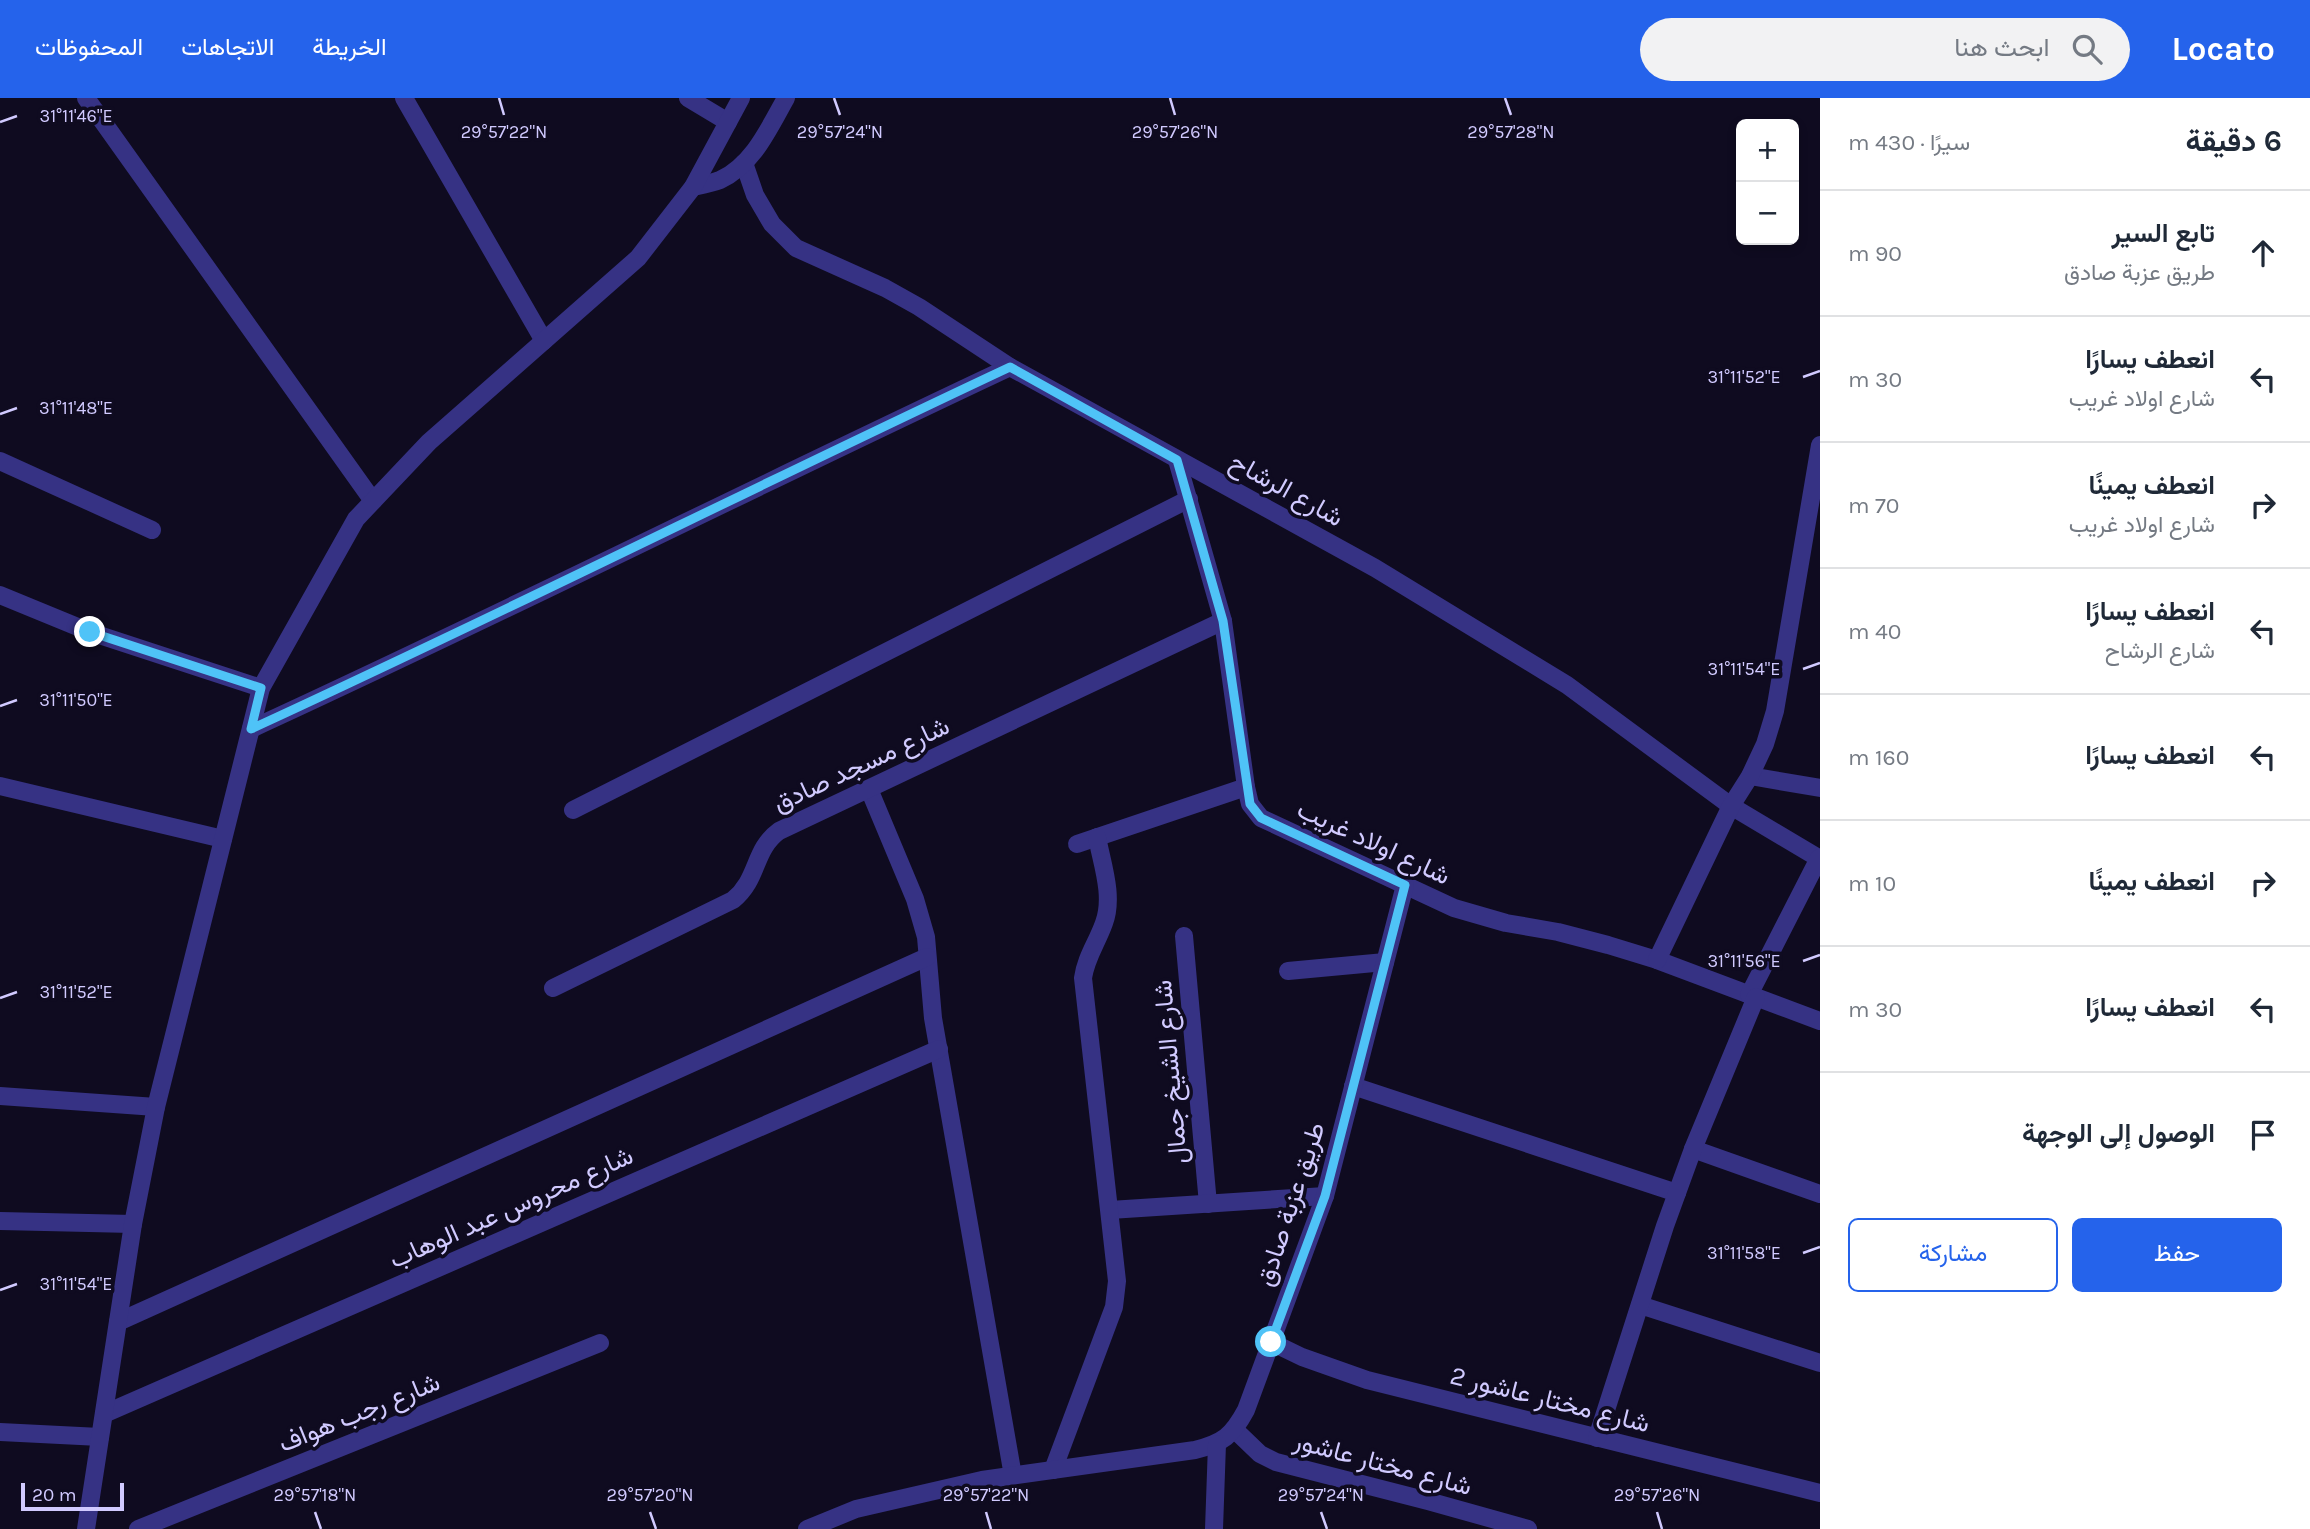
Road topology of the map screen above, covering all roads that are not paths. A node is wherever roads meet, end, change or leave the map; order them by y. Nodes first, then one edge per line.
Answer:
1 (86, 98) edge
2 (404, 98) edge
3 (688, 98) edge
4 (741, 98) edge
5 (786, 98) edge
6 (728, 122) junction
7 (744, 163) junction
8 (693, 187) junction
9 (544, 341) junction
10 (1010, 367) junction
11 (1820, 445) edge
12 (1177, 460) junction
13 (0, 461) edge
14 (1189, 499) junction
15 (373, 501) junction
16 (152, 530) dead end
17 (0, 595) edge
18 (1223, 621) junction
19 (261, 688) junction
20 (251, 729) junction
21 (1750, 776) junction
22 (0, 786) edge
23 (1246, 787) junction
24 (1820, 788) edge
25 (869, 789) junction
26 (1731, 806) junction
27 (573, 810) dead end
28 (1097, 837) junction
29 (223, 839) junction
30 (1077, 844) dead end
31 (1819, 859) edge
32 (1405, 885) junction
33 (1184, 936) dead end
34 (927, 957) junction
35 (1657, 960) junction
36 (1385, 962) junction
37 (1288, 971) dead end
38 (553, 988) dead end
39 (1752, 996) junction
40 (1820, 1021) edge
41 (939, 1049) junction
42 (1353, 1086) junction
43 (0, 1096) edge
44 (156, 1107) junction
45 (1693, 1149) junction
46 (1677, 1193) junction
47 (1820, 1194) edge
48 (1325, 1196) junction
49 (1208, 1203) junction
50 (1110, 1210) junction
51 (0, 1221) edge
52 (133, 1224) junction
53 (1640, 1305) junction
54 (118, 1322) junction
55 (1271, 1342) junction
56 (600, 1343) dead end
57 (1820, 1363) edge
58 (104, 1414) junction
59 (1235, 1430) junction
60 (0, 1432) edge
61 (100, 1437) junction
62 (1597, 1438) junction
63 (1217, 1444) junction
64 (1053, 1470) junction
65 (1013, 1476) junction
66 (1820, 1493) edge
67 (86, 1529) edge
68 (138, 1529) edge
69 (807, 1529) edge
70 (1214, 1529) edge
71 (1528, 1529) edge

1 - 15 street
2 - 9 street
3 - 6 street
4 - 6 street
5 - 7 street
6 - 8 street
7 - 8 street
7 - 10 street, شارع الرشاح
8 - 9 street
9 - 15 street
10 - 12 street, شارع الرشاح
10 - 20 street
11 - 21 street
12 - 14 street, شارع اولاد غريب
12 - 26 street, شارع الرشاح
13 - 16 street
14 - 18 street, شارع اولاد غريب
14 - 27 street
15 - 19 street
17 - 19 street
18 - 23 street, شارع اولاد غريب
18 - 25 street, شارع مسجد صادق
19 - 20 street
20 - 29 street
21 - 24 street
21 - 26 street
22 - 29 street
23 - 28 street
23 - 32 street, شارع اولاد غريب
25 - 34 street
25 - 38 street, شارع مسجد صادق
26 - 31 street, شارع الرشاح
26 - 35 street
28 - 30 street
28 - 50 street
29 - 44 street
31 - 39 street
32 - 35 street, شارع اولاد غريب
32 - 36 street, طريق عزبة صادق
33 - 49 street, شارع الشيخ جمال
34 - 41 street
34 - 54 street
35 - 39 street, شارع اولاد غريب
36 - 37 street
36 - 42 street, طريق عزبة صادق
39 - 40 street, شارع اولاد غريب
39 - 45 street
41 - 58 street, شارع محروس عبد الوهاب
41 - 65 street
42 - 46 street
42 - 48 street, طريق عزبة صادق
43 - 44 street
44 - 52 street
45 - 46 street
45 - 47 street
46 - 53 street
48 - 49 street
48 - 55 street, طريق عزبة صادق
49 - 50 street
50 - 64 street
51 - 52 street
52 - 54 street
53 - 57 street
53 - 62 street
54 - 58 street
55 - 59 street, طريق عزبة صادق
55 - 62 street, شارع مختار عاشور 2
56 - 68 street, شارع رجب هواف
58 - 61 street
59 - 63 street, طريق عزبة صادق
59 - 71 street, شارع مختار عاشور
60 - 61 street
61 - 67 street
62 - 66 street, شارع مختار عاشور 2
63 - 64 street, طريق عزبة صادق
63 - 70 street
64 - 65 street, طريق عزبة صادق
65 - 69 street, طريق عزبة صادق

